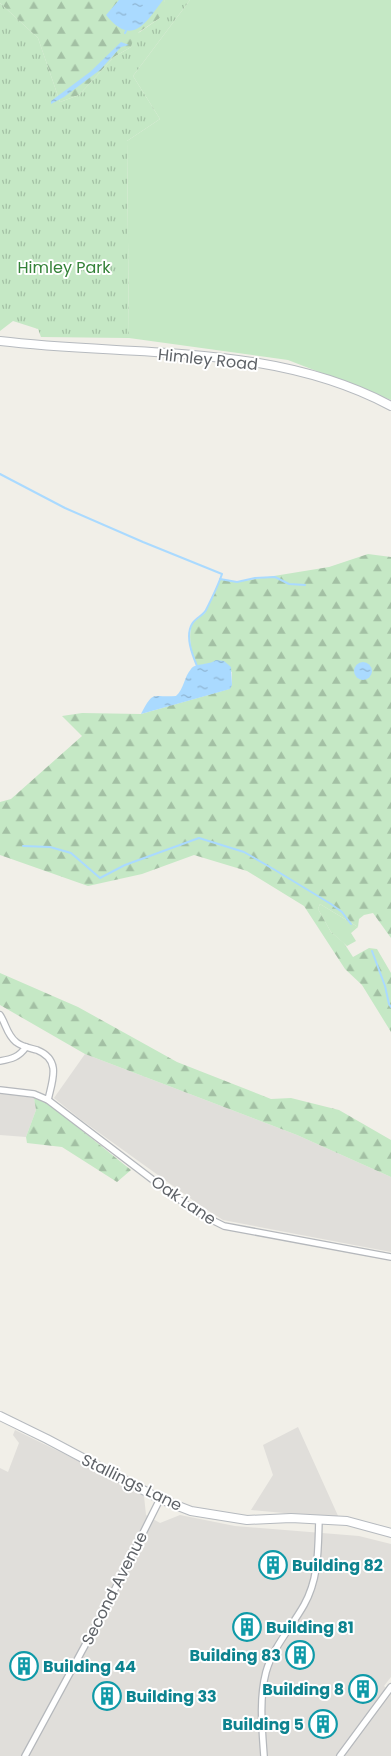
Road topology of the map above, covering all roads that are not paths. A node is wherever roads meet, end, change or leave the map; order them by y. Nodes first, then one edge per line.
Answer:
1 (0, 341) edge
2 (391, 406) edge
3 (0, 1016) edge
4 (26, 1047) junction
5 (0, 1061) edge
6 (0, 1090) edge
7 (48, 1100) junction
8 (391, 1257) edge
9 (0, 1416) edge
10 (160, 1499) junction
11 (319, 1519) junction
12 (391, 1533) edge
13 (391, 1687) edge
14 (25, 1756) edge
15 (264, 1756) edge
16 (340, 1756) edge

1 - 2 main road, Himley Road
3 - 4 street
4 - 5 street
4 - 7 street
6 - 7 street, Oak Lane
7 - 8 street, Oak Lane
9 - 10 main road, Stallings Lane
10 - 11 main road, Stallings Lane
10 - 14 street, Second Avenue
11 - 12 main road, Stallings Lane
11 - 15 street
13 - 16 street

